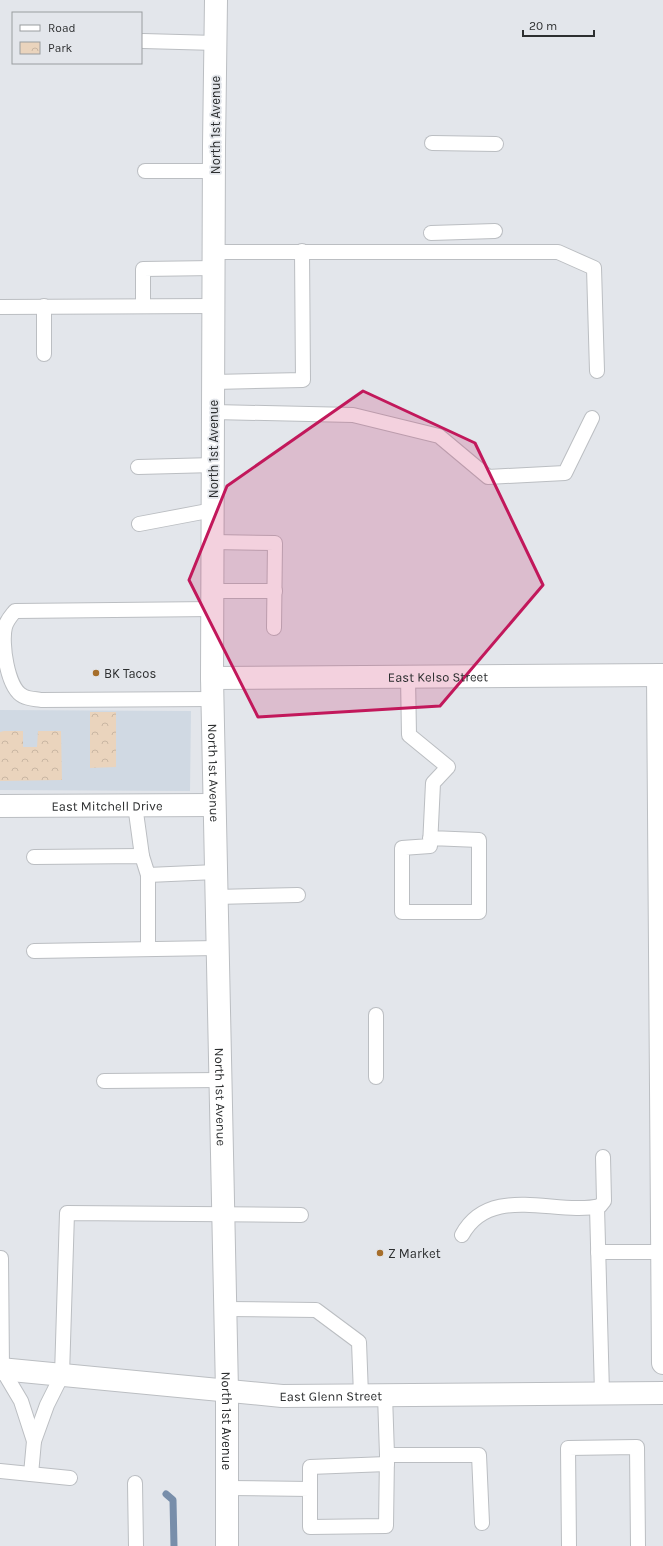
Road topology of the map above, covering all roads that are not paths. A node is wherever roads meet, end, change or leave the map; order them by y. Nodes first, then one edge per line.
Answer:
1 (216, 0) edge
2 (143, 42) dead end
3 (216, 43) junction
4 (432, 143) dead end
5 (496, 144) dead end
6 (145, 171) dead end
7 (215, 171) junction
8 (495, 231) dead end
9 (431, 233) dead end
10 (302, 251) junction
11 (214, 260) junction
12 (44, 306) junction
13 (143, 306) junction
14 (214, 306) junction
15 (0, 307) edge
16 (44, 354) dead end
17 (597, 371) dead end
18 (214, 382) junction
19 (214, 412) junction
20 (592, 418) dead end
21 (214, 465) junction
22 (138, 467) dead end
23 (213, 510) junction
24 (139, 524) dead end
25 (213, 542) junction
26 (275, 591) junction
27 (213, 600) junction
28 (274, 628) dead end
29 (660, 675) edge
30 (408, 677) junction
31 (212, 689) junction
32 (135, 805) junction
33 (214, 805) junction
34 (0, 806) edge
35 (430, 838) junction
36 (142, 856) junction
37 (34, 857) dead end
38 (216, 872) junction
39 (148, 875) junction
40 (298, 895) dead end
41 (216, 897) junction
42 (217, 948) junction
43 (148, 949) junction
44 (34, 950) dead end
45 (376, 1015) dead end
46 (376, 1077) dead end
47 (220, 1080) junction
48 (104, 1081) dead end
49 (603, 1157) dead end
50 (597, 1207) junction
51 (223, 1214) junction
52 (301, 1215) dead end
53 (462, 1235) dead end
54 (598, 1252) junction
55 (662, 1252) edge
56 (1, 1258) dead end
57 (225, 1309) junction
58 (663, 1363) edge
59 (1, 1369) edge
60 (62, 1375) junction
61 (227, 1391) junction
62 (663, 1393) edge
63 (602, 1394) junction
64 (361, 1395) junction
65 (385, 1395) junction
66 (34, 1440) junction
67 (387, 1460) junction
68 (0, 1471) edge
69 (31, 1474) junction
70 (70, 1478) dead end
71 (135, 1483) dead end
72 (227, 1488) junction
73 (310, 1489) junction
74 (482, 1523) dead end
75 (136, 1546) edge
76 (227, 1546) edge
77 (569, 1546) edge
78 (638, 1546) edge

1 - 3 street, North 1st Avenue
2 - 3 lane
3 - 7 street, North 1st Avenue
4 - 5 lane
6 - 7 lane
7 - 11 street, North 1st Avenue
8 - 9 lane
10 - 11 lane
10 - 17 lane
10 - 18 lane
11 - 13 lane
11 - 14 street, North 1st Avenue
12 - 13 lane
12 - 15 lane
12 - 16 lane
13 - 14 lane
14 - 18 street, North 1st Avenue
18 - 19 street, North 1st Avenue
19 - 20 lane
19 - 21 street, North 1st Avenue
21 - 22 lane
21 - 23 street, North 1st Avenue
23 - 24 lane
23 - 25 street, North 1st Avenue
25 - 26 lane
25 - 27 street, North 1st Avenue
26 - 27 lane
26 - 28 lane
27 - 31 street, North 1st Avenue
27 - 31 lane
29 - 30 street, East Kelso Street
29 - 55 street
30 - 31 street, East Kelso Street
30 - 35 lane
31 - 33 street, North 1st Avenue
32 - 33 street, East Mitchell Drive
32 - 34 street, East Mitchell Drive
32 - 36 lane
33 - 38 street, North 1st Avenue
35 - 35 lane
36 - 37 lane
36 - 39 lane
38 - 39 lane
38 - 41 street, North 1st Avenue
39 - 43 lane
40 - 41 lane
41 - 42 street, North 1st Avenue
42 - 43 lane
42 - 47 street, North 1st Avenue
43 - 44 lane
45 - 46 lane
47 - 48 lane
47 - 51 street, North 1st Avenue
49 - 50 lane
50 - 53 lane
50 - 54 lane
51 - 52 lane
51 - 57 street, North 1st Avenue
51 - 60 lane
54 - 55 lane
54 - 63 lane
55 - 58 street
56 - 59 lane
57 - 61 street, North 1st Avenue
57 - 64 lane
59 - 60 street, East Glenn Street
59 - 66 lane
60 - 61 street, East Glenn Street
60 - 66 lane
61 - 64 street, East Glenn Street
61 - 72 street, North 1st Avenue
62 - 63 street, East Glenn Street
63 - 65 street, East Glenn Street
64 - 65 street, East Glenn Street
65 - 67 lane
66 - 69 lane
67 - 73 lane
67 - 73 lane
67 - 74 lane
68 - 69 lane
69 - 70 lane
71 - 75 lane
72 - 73 lane
72 - 76 street, North 1st Avenue
77 - 78 lane

